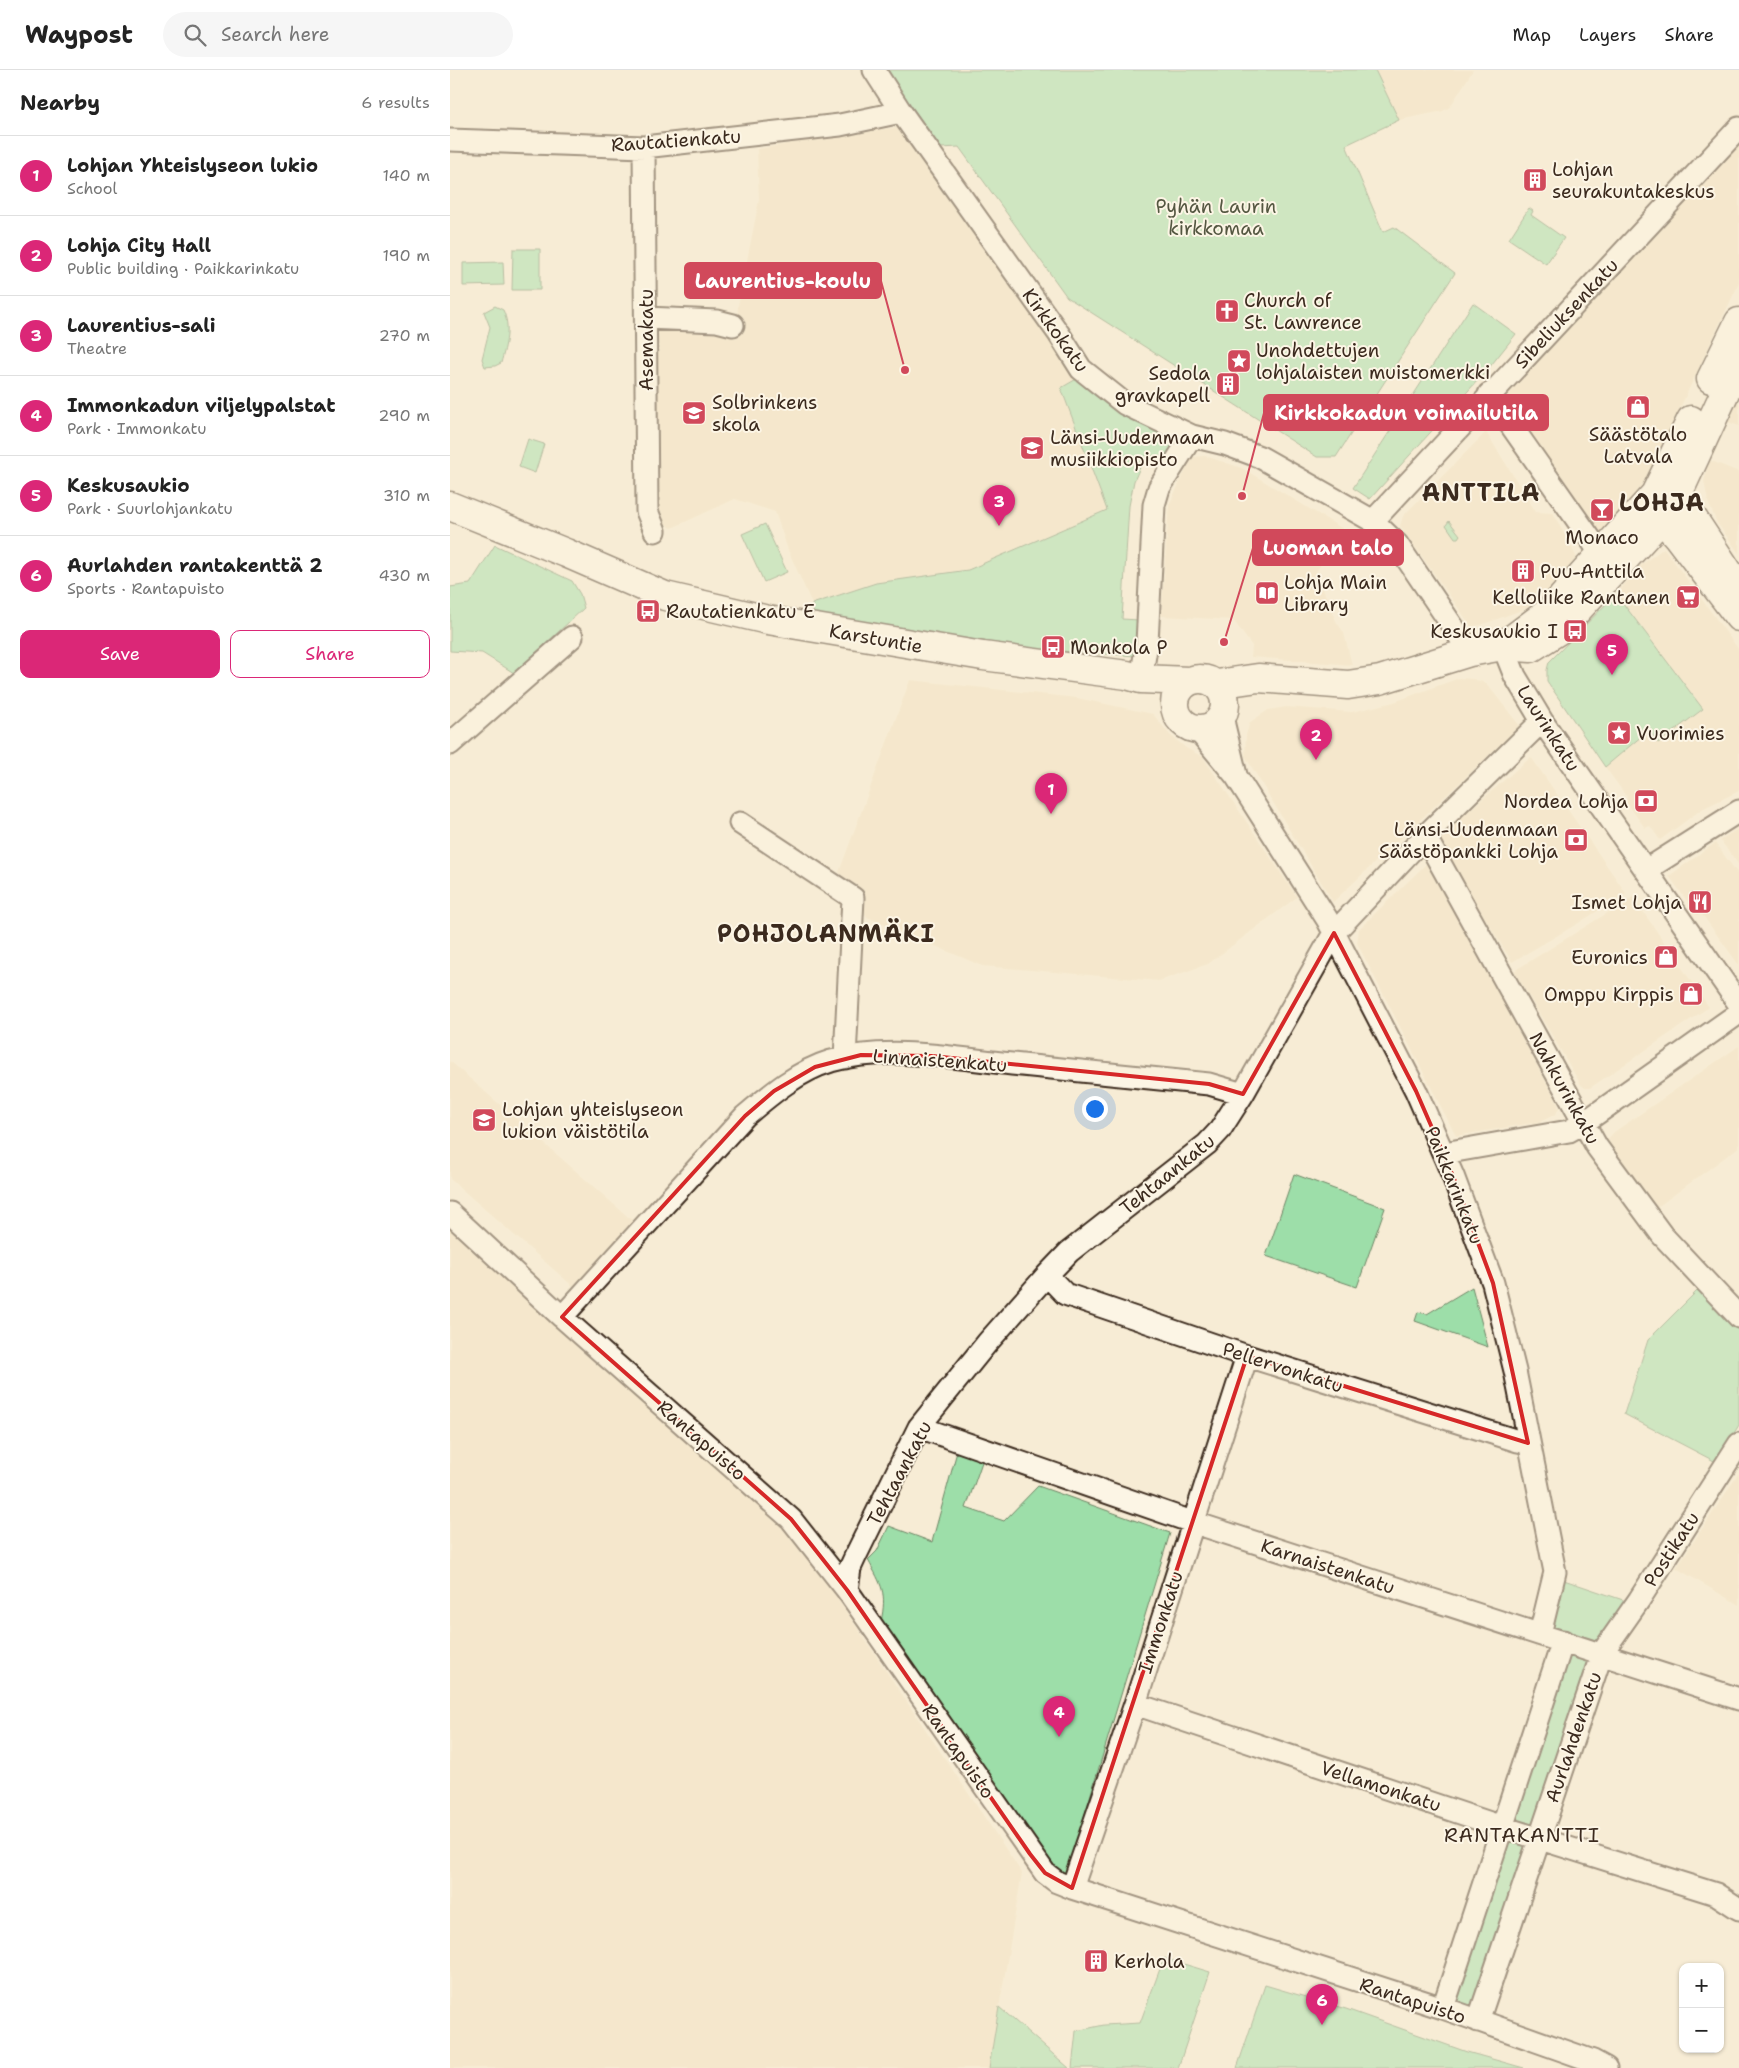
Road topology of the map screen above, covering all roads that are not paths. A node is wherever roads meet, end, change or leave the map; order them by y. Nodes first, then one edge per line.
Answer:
1 (874, 70) edge
2 (901, 112) junction
3 (1739, 128) edge
4 (450, 140) edge
5 (644, 147) junction
6 (646, 318) junction
7 (1739, 322) edge
8 (733, 324) dead end
9 (1738, 365) edge
10 (1490, 394) junction
11 (1192, 436) junction
12 (1664, 503) junction
13 (450, 506) edge
14 (1373, 521) junction
15 (655, 531) dead end
16 (1601, 554) junction
17 (1739, 588) edge
18 (1739, 616) edge
19 (572, 637) dead end
20 (1503, 646) junction
21 (1470, 652) junction
22 (1140, 679) junction
23 (1190, 681) junction
24 (1222, 702) junction
25 (1176, 711) junction
26 (1542, 721) junction
27 (1197, 729) junction
28 (450, 744) edge
29 (1236, 776) junction
30 (1739, 811) edge
31 (740, 823) dead end
32 (1425, 836) junction
33 (1646, 870) junction
34 (1334, 933) junction
35 (1739, 1004) edge
36 (1739, 1013) edge
37 (846, 1058) junction
38 (1243, 1094) junction
39 (1585, 1122) junction
40 (1444, 1153) junction
41 (450, 1213) edge
42 (1047, 1275) junction
43 (1739, 1317) edge
44 (562, 1318) junction
45 (1247, 1356) junction
46 (919, 1427) junction
47 (1528, 1442) junction
48 (1739, 1444) edge
49 (1192, 1522) junction
50 (847, 1590) junction
51 (1540, 1634) junction
52 (1564, 1641) junction
53 (1602, 1654) junction
54 (1739, 1699) edge
55 (1135, 1704) junction
56 (1502, 1827) junction
57 (1540, 1838) junction
58 (1072, 1888) junction
59 (1739, 1909) edge
60 (1442, 2008) junction
61 (1478, 2020) junction
62 (1606, 2068) edge

1 - 2 street, Kirkkokatu
2 - 5 street, Rautatienkatu
2 - 11 street, Kirkkokatu
3 - 10 street, Sibeliuksenkatu
4 - 5 street, Rautatienkatu
5 - 6 street, Asemakatu
6 - 8 street
6 - 15 street, Asemakatu
7 - 12 main road
9 - 12 main road
10 - 14 street, Sibeliuksenkatu
10 - 16 street
11 - 14 street, Kirkkokatu
11 - 22 street
12 - 16 main road
12 - 17 main road
12 - 18 main road
12 - 20 main road
13 - 22 main road, Karstuntie
14 - 21 street
16 - 20 main road
19 - 28 street
20 - 21 main road
20 - 26 street, Laurinkatu
21 - 24 main road
22 - 23 main road, Karstuntie
22 - 25 main road, Karstuntie
23 - 24 main road
23 - 25 main road
24 - 27 main road
24 - 29 street, Paikkarinkatu
25 - 27 main road
26 - 32 street, Tehtaankatu
26 - 33 street, Laurinkatu
27 - 29 street, Paikkarinkatu
29 - 34 street, Paikkarinkatu
30 - 33 street
31 - 37 street
32 - 34 street, Tehtaankatu
32 - 39 street, Nahkurinkatu
33 - 35 street, Laurinkatu
34 - 38 street, Tehtaankatu
34 - 40 street, Paikkarinkatu
36 - 39 street
37 - 38 street, Linnaistenkatu
37 - 44 street, Linnaistenkatu
38 - 42 street, Tehtaankatu
39 - 40 street
39 - 43 street, Nahkurinkatu
40 - 47 street, Paikkarinkatu
41 - 44 street, Rantapuisto
42 - 45 street, Pellervonkatu
42 - 46 street, Tehtaankatu
44 - 50 street, Rantapuisto
45 - 47 street, Pellervonkatu
45 - 49 street, Immonkatu
46 - 49 street, Karnaistenkatu
46 - 50 street, Tehtaankatu
47 - 51 street, Paikkarinkatu
48 - 53 street, Postikatu
49 - 51 street, Karnaistenkatu
49 - 55 street, Immonkatu
50 - 58 street, Rantapuisto
51 - 52 street, Karnaistenkatu
52 - 53 street, Karnaistenkatu
52 - 56 street, Aurlahdenkatu
53 - 54 street, Karnaistenkatu
53 - 57 street, Aurlahdenkatu
55 - 56 street, Vellamonkatu
55 - 58 street, Immonkatu
56 - 57 street, Vellamonkatu
56 - 60 street, Aurlahdenkatu
57 - 59 street, Vellamonkatu
57 - 61 street, Aurlahdenkatu
58 - 60 street, Rantapuisto
60 - 61 street, Rantapuisto
61 - 62 street, Rantapuisto

